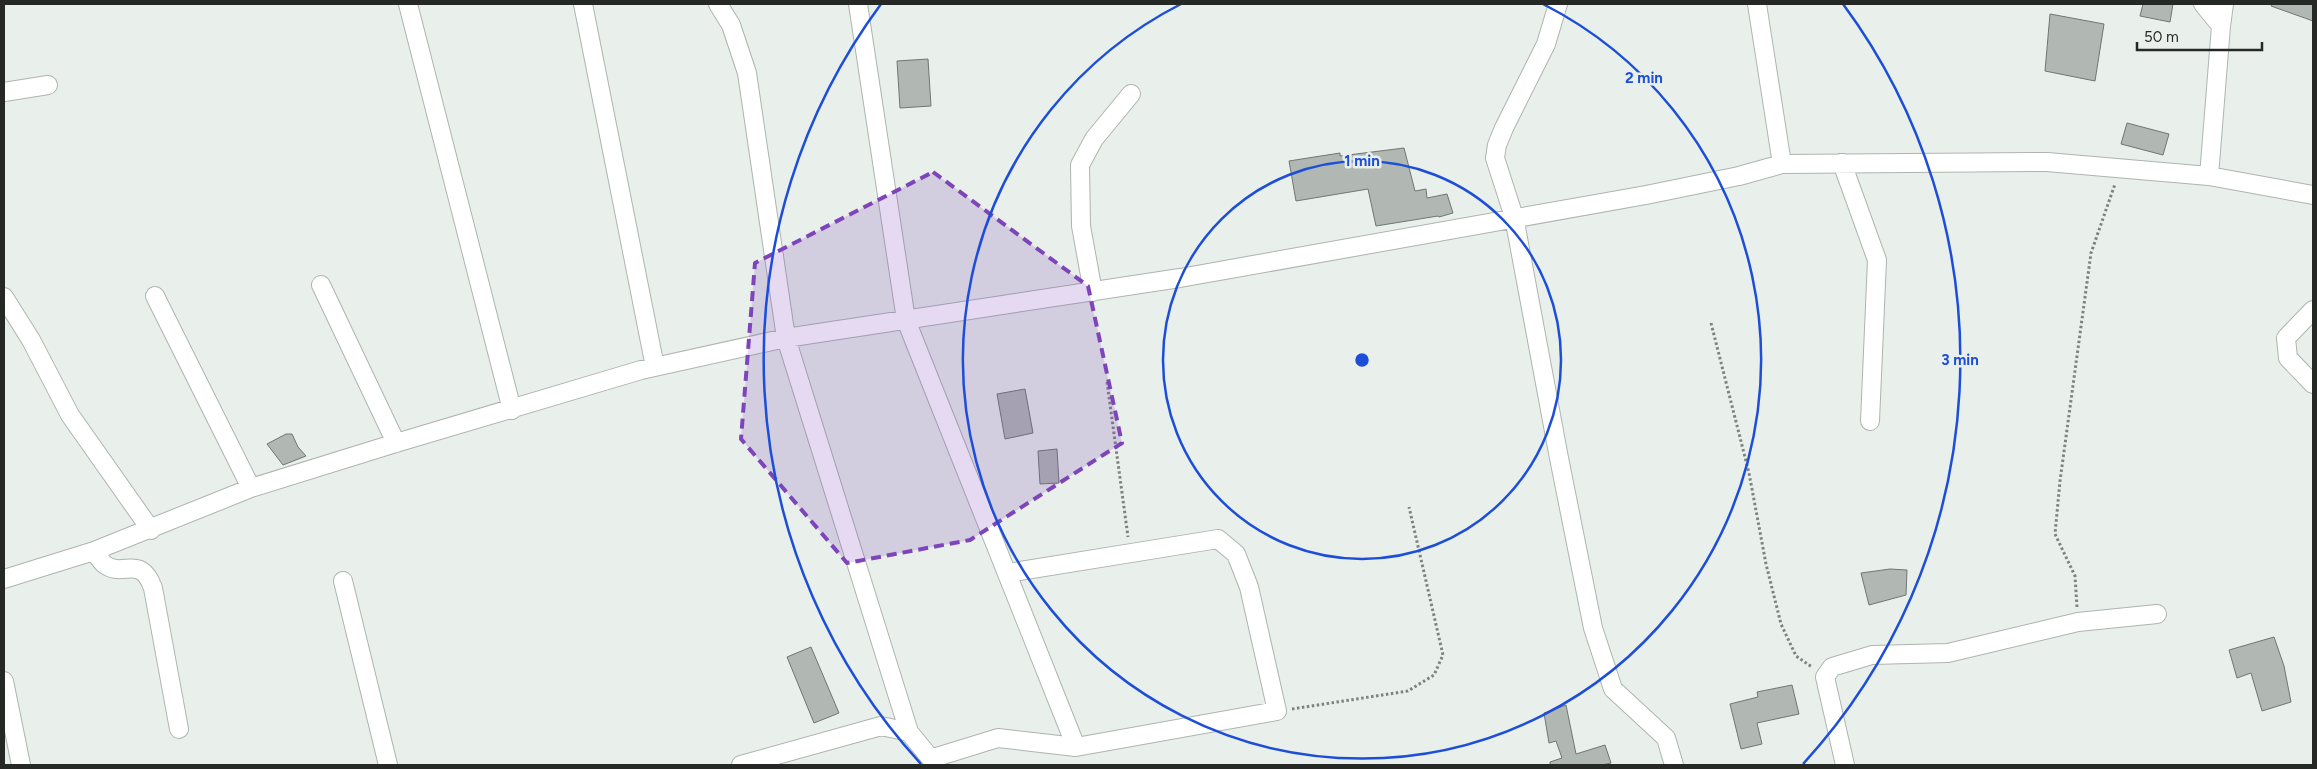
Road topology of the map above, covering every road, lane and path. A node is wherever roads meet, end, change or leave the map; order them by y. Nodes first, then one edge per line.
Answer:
1 (408, 4) edge
2 (584, 4) edge
3 (718, 4) edge
4 (858, 4) edge
5 (1558, 4) edge
6 (1757, 4) edge
7 (2203, 4) edge
8 (2224, 4) edge
9 (2221, 26) junction
10 (48, 85) dead end
11 (4, 92) edge
12 (1131, 94) dead end
13 (1842, 163) junction
14 (1782, 164) junction
15 (2120, 168) junction
16 (2209, 176) junction
17 (2313, 195) edge
18 (1514, 217) junction
19 (320, 285) dead end
20 (1093, 292) junction
21 (156, 296) dead end
22 (4, 298) edge
23 (2313, 310) edge
24 (906, 320) junction
25 (1710, 322) dead end
26 (786, 338) junction
27 (655, 367) junction
28 (1107, 382) dead end
29 (2313, 384) edge
30 (512, 410) junction
31 (1870, 421) dead end
32 (396, 443) junction
33 (252, 488) junction
34 (1409, 507) dead end
35 (151, 530) junction
36 (94, 551) junction
37 (1130, 553) junction
38 (1008, 572) junction
39 (4, 579) edge
40 (343, 581) dead end
41 (2157, 614) dead end
42 (2078, 622) junction
43 (1825, 677) junction
44 (4, 681) edge
45 (1277, 711) junction
46 (180, 729) dead end
47 (909, 732) junction
48 (1076, 747) junction
49 (762, 762) edge
50 (934, 762) edge
51 (21, 765) edge
52 (388, 765) edge
53 (741, 765) edge
54 (1674, 765) edge
55 (1844, 765) edge

1 - 30 street
2 - 27 street
3 - 26 street
4 - 24 street
5 - 18 street
6 - 14 street
7 - 9 street
8 - 9 street
9 - 16 street
10 - 11 street
12 - 20 street
13 - 14 street
13 - 15 street
13 - 31 street
14 - 18 street
15 - 16 street
15 - 42 path
16 - 17 street
18 - 20 street
18 - 54 street
19 - 32 street
20 - 24 street
21 - 33 street
22 - 35 street
23 - 29 street
24 - 26 street
24 - 38 street
25 - 43 path
26 - 27 street
26 - 47 street
27 - 30 street
28 - 37 path
30 - 32 street
32 - 33 street
33 - 35 street
34 - 45 path
35 - 36 street
36 - 39 street
36 - 46 street
37 - 38 street
37 - 45 street
38 - 48 street
40 - 52 street
41 - 42 street
42 - 43 street
43 - 55 street
44 - 51 street
45 - 48 street
47 - 49 street
47 - 50 street
48 - 50 street
49 - 53 street

